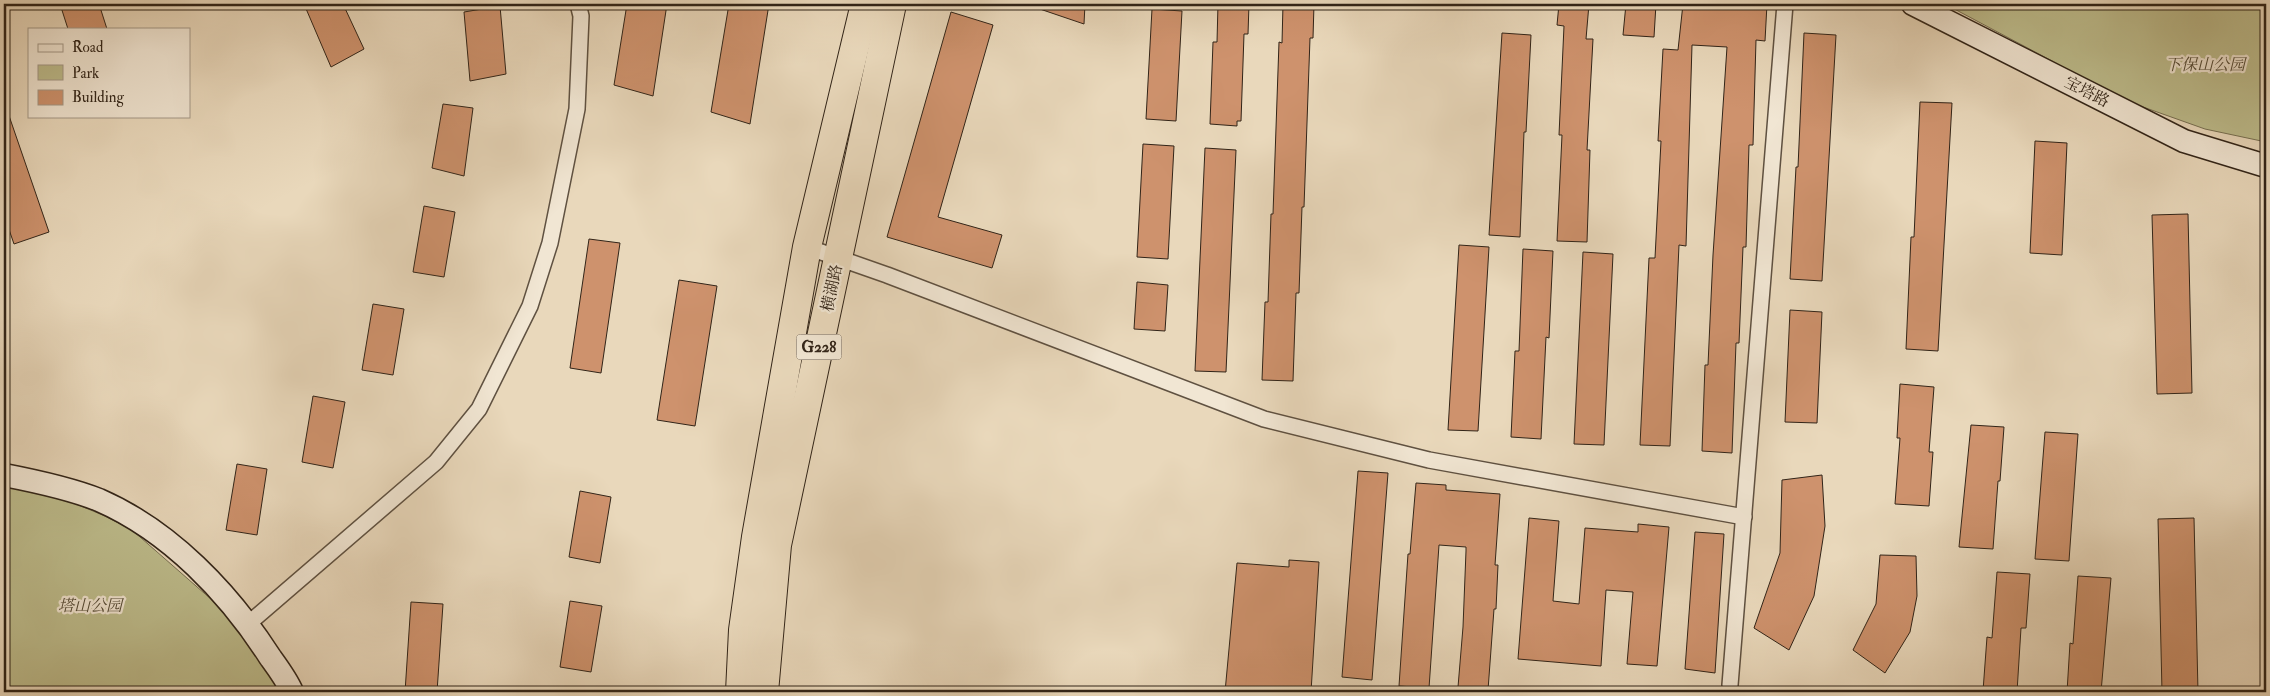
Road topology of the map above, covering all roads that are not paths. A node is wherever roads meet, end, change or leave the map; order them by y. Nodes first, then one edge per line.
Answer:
1 (578, 4) edge
2 (865, 4) edge
3 (892, 4) edge
4 (1785, 4) edge
5 (1914, 4) edge
6 (2266, 166) edge
7 (807, 247) junction
8 (838, 258) junction
9 (4, 475) edge
10 (1744, 517) junction
11 (248, 624) junction
12 (1730, 685) dead end
13 (292, 692) edge
14 (740, 692) edge
15 (764, 692) edge

1 - 11 street
2 - 7 highway, 横湖路 / G228
3 - 8 highway, 横湖路 / G228
4 - 10 street
5 - 6 street, 宝塔路
7 - 8 street
7 - 14 highway, 横湖路 / G228
8 - 10 street
8 - 15 highway, 横湖路 / G228
9 - 11 street
10 - 12 street
11 - 13 street

